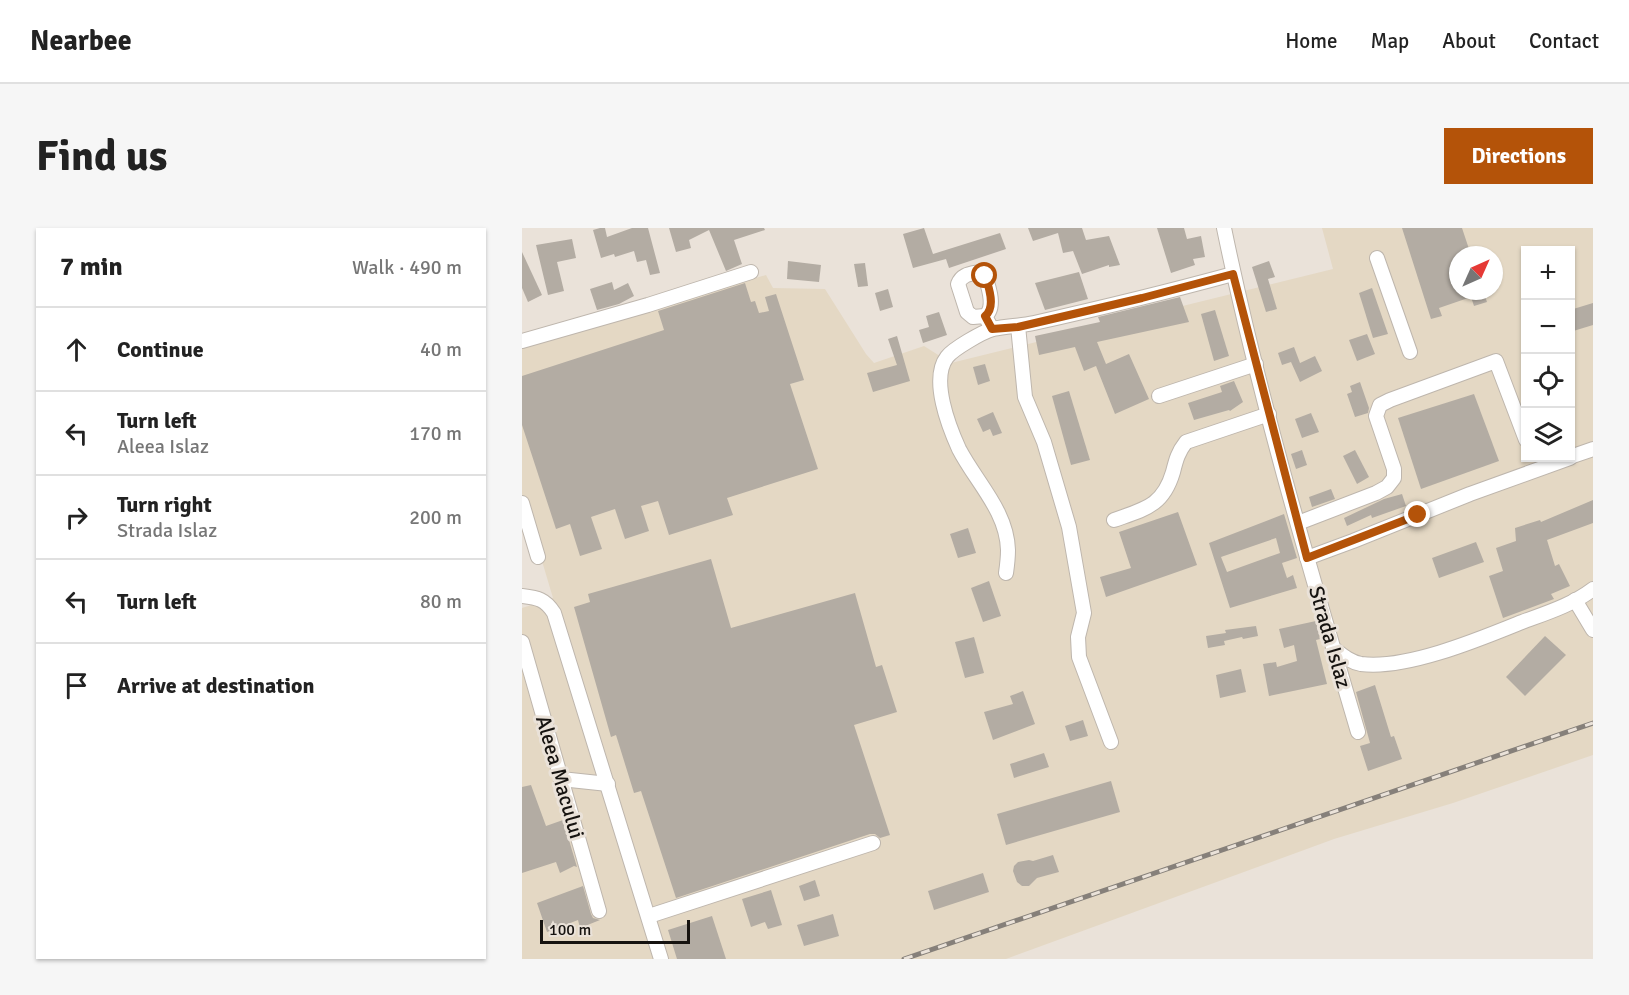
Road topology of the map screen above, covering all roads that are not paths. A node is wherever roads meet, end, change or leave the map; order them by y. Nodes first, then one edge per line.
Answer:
1 (1224, 228) edge
2 (1377, 258) dead end
3 (751, 272) dead end
4 (1233, 274) junction
5 (985, 316) dead end
6 (1018, 327) junction
7 (992, 329) junction
8 (522, 341) edge
9 (1410, 352) dead end
10 (1256, 364) junction
11 (1159, 396) dead end
12 (1269, 414) junction
13 (1521, 427) edge
14 (1593, 449) edge
15 (1575, 455) edge
16 (1556, 462) edge
17 (522, 503) edge
18 (1114, 520) dead end
19 (1298, 523) junction
20 (538, 556) dead end
21 (1307, 558) junction
22 (1006, 573) dead end
23 (1593, 589) edge
24 (522, 596) edge
25 (1575, 600) junction
26 (1593, 630) edge
27 (522, 642) edge
28 (1333, 648) junction
29 (1358, 732) dead end
30 (1111, 742) dead end
31 (561, 779) junction
32 (608, 784) junction
33 (873, 843) dead end
34 (599, 911) dead end
35 (649, 916) junction
36 (662, 959) edge

1 - 4 street, Strada Islaz
2 - 9 street
3 - 8 street
4 - 6 street
4 - 10 street, Strada Islaz
5 - 7 street
6 - 7 street
6 - 30 street
7 - 22 street
10 - 11 street
10 - 12 street, Strada Islaz
12 - 18 street
12 - 19 street, Strada Islaz
13 - 19 street
14 - 15 street
16 - 21 street
17 - 20 street
19 - 21 street, Strada Islaz
21 - 28 street, Strada Islaz
23 - 25 street
24 - 32 street
25 - 26 street
25 - 28 street
27 - 31 street, Aleea Macului
28 - 29 street, Strada Islaz
31 - 32 street
31 - 34 street, Aleea Macului
32 - 35 street
33 - 35 street
35 - 36 street

